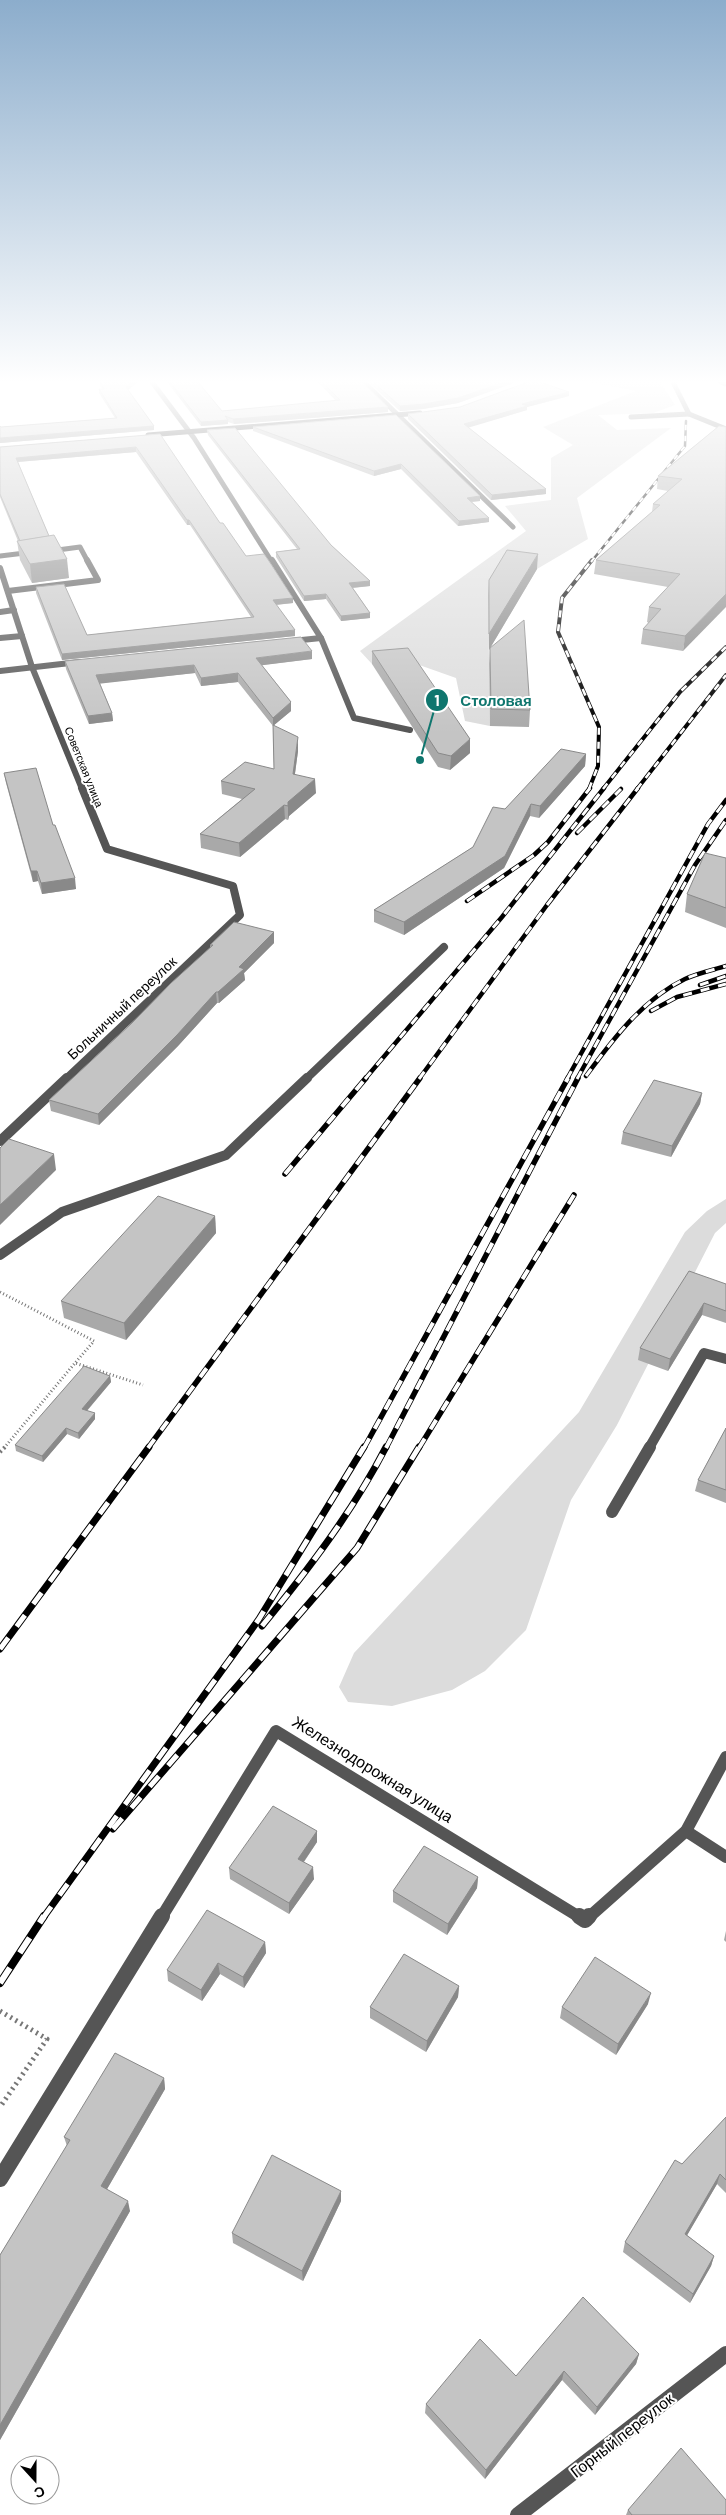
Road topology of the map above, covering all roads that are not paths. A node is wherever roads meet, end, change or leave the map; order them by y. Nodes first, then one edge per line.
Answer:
1 (233, 499) edge
2 (486, 499) edge
3 (514, 526) dead end
4 (0, 556) edge
5 (0, 568) edge
6 (8, 591) junction
7 (14, 610) junction
8 (0, 612) edge
9 (22, 636) junction
10 (0, 638) edge
11 (321, 638) junction
12 (282, 642) edge
13 (90, 661) edge
14 (32, 667) junction
15 (0, 671) edge
16 (410, 730) edge
17 (233, 886) joint
18 (444, 947) dead end
19 (0, 1142) edge
20 (0, 1256) edge
21 (726, 1359) edge
22 (612, 1512) dead end
23 (726, 1757) edge
24 (686, 1831) junction
25 (726, 1857) edge
26 (0, 2179) edge
27 (726, 2354) edge
28 (518, 2515) edge

1 - 11 street
2 - 3 street
4 - 6 street
5 - 6 street, Советская улица
6 - 7 street, Советская улица
7 - 8 street
7 - 9 street, Советская улица
9 - 10 street
9 - 14 street, Советская улица
11 - 12 street
11 - 16 street
13 - 14 street
14 - 15 street
14 - 17 street, Советская улица
17 - 19 street, Больничный переулок
18 - 20 street
21 - 22 street
23 - 24 street, Железнодорожная улица
24 - 25 street
24 - 26 street, Железнодорожная улица
27 - 28 street, Горный переулок

